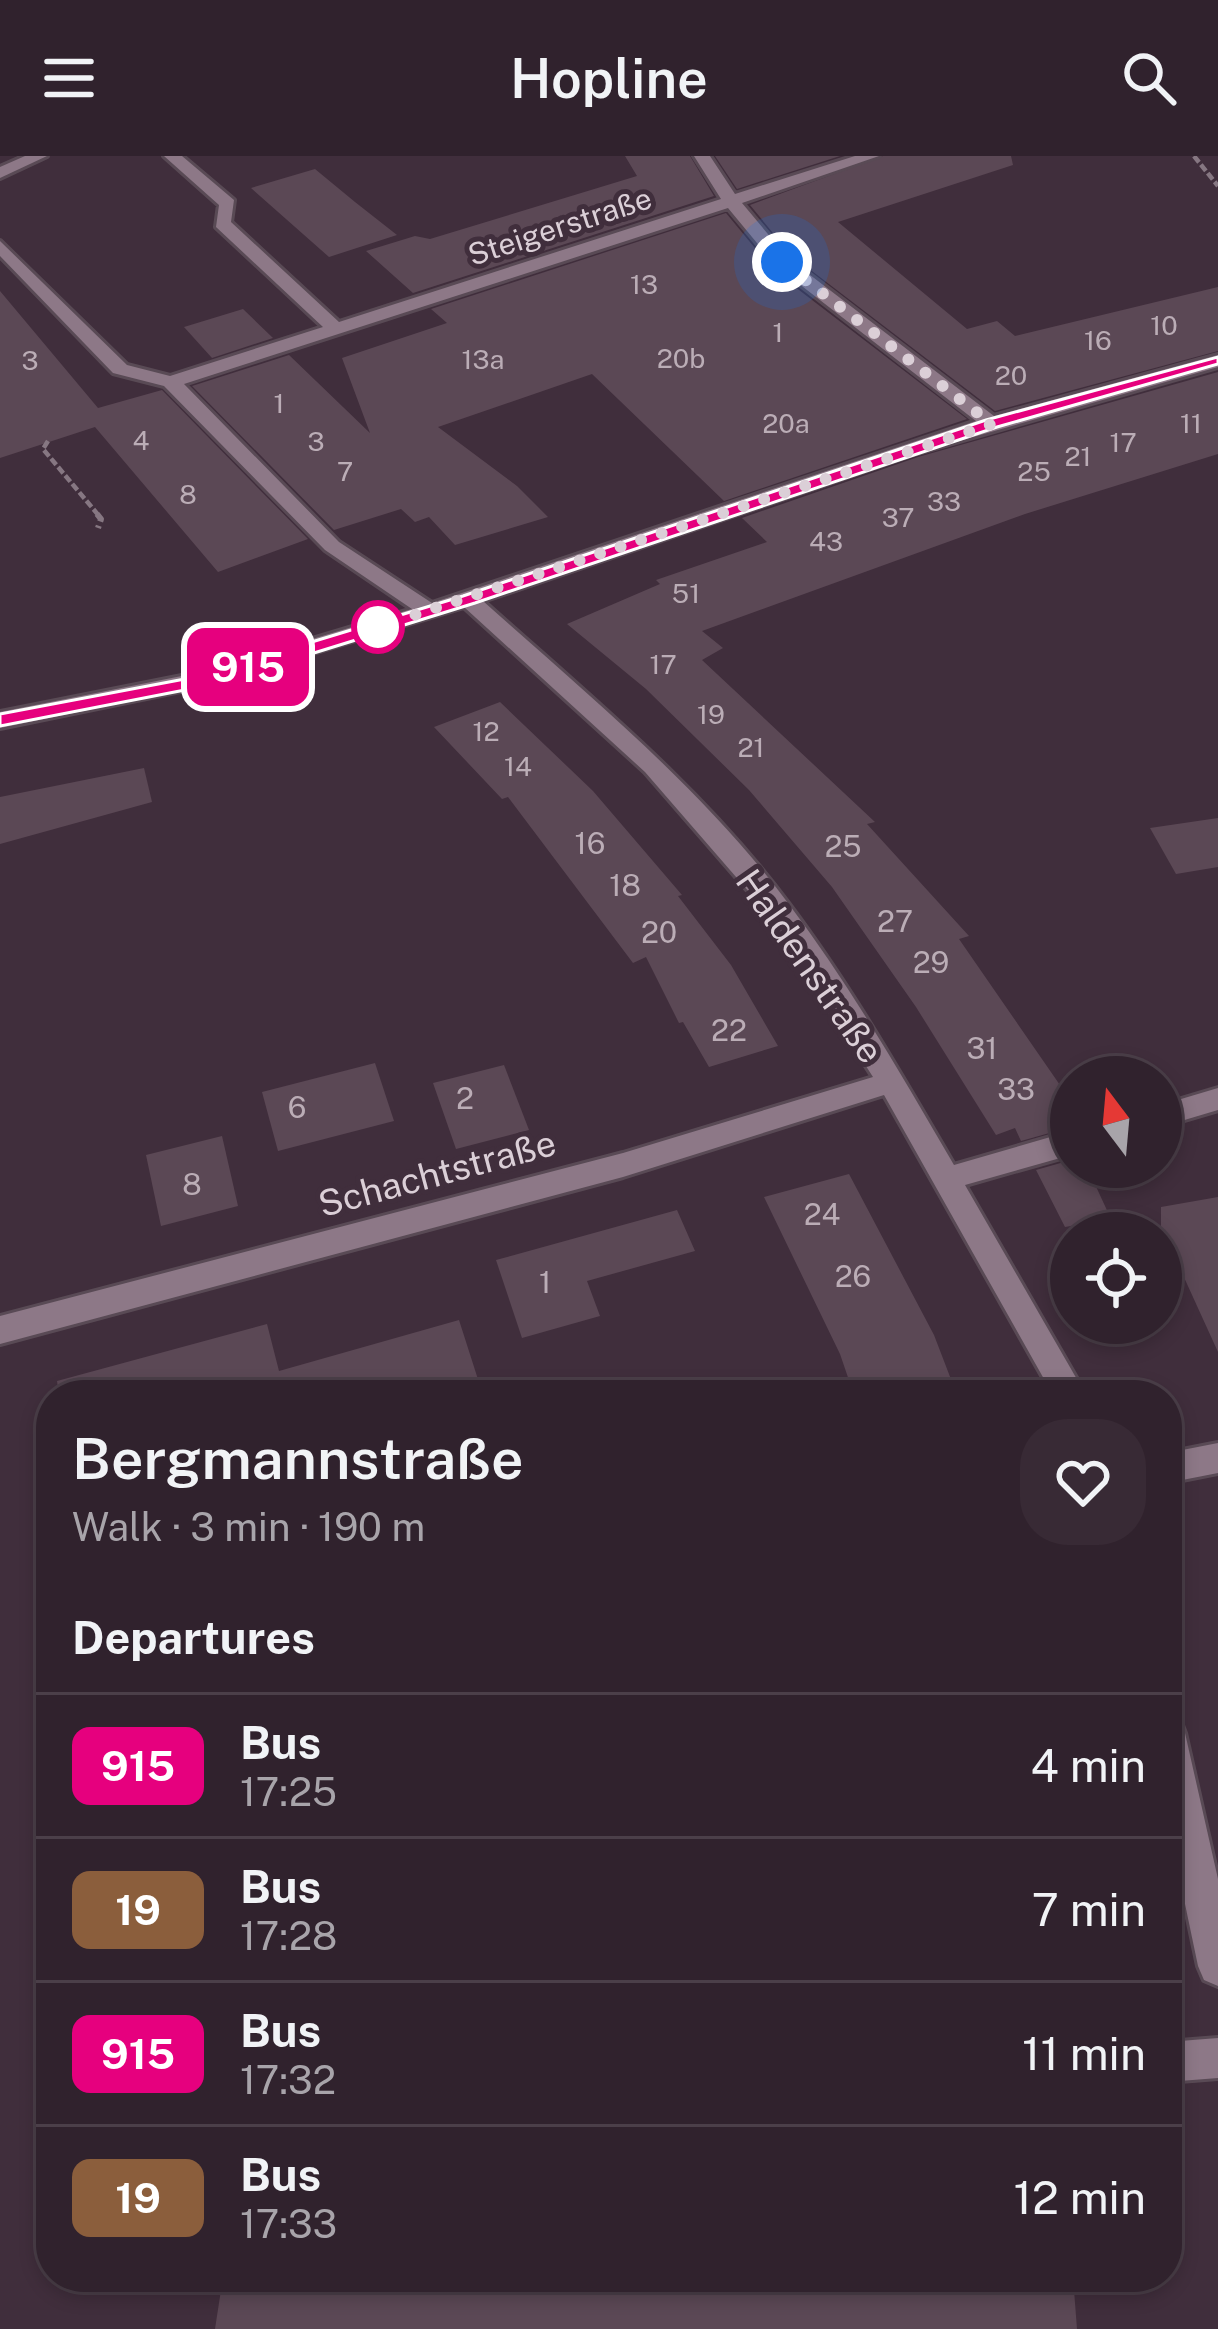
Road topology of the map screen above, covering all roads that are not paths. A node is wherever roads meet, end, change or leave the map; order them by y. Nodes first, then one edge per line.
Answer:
1 (39, 156) edge
2 (172, 156) edge
3 (702, 156) edge
4 (871, 156) edge
5 (0, 173) edge
6 (730, 200) junction
7 (0, 247) edge
8 (8, 267) edge
9 (334, 327) junction
10 (1218, 362) edge
11 (171, 382) junction
12 (992, 424) junction
13 (469, 600) junction
14 (429, 611) junction
15 (0, 720) edge
16 (891, 1082) junction
17 (1218, 1100) edge
18 (1182, 1110) edge
19 (1050, 1148) edge
20 (947, 1179) junction
21 (0, 1330) edge
22 (1061, 1380) edge
23 (1218, 1458) edge
24 (1182, 1465) edge
25 (1182, 1801) edge
26 (1218, 1966) edge
27 (1218, 2058) edge
28 (1182, 2061) edge

1 - 5 street
2 - 9 street
3 - 6 street
4 - 6 street, Steigerstraße
6 - 9 street, Steigerstraße
6 - 12 street
7 - 8 street
8 - 11 street
9 - 11 street, Steigerstraße
10 - 12 street
11 - 14 street
12 - 13 street
13 - 14 street
13 - 16 street, Haldenstraße
14 - 15 street
16 - 20 street, Haldenstraße
16 - 21 street, Schachtstraße
17 - 18 street
19 - 20 street
20 - 22 street, Haldenstraße
23 - 24 street
25 - 26 street
27 - 28 street

